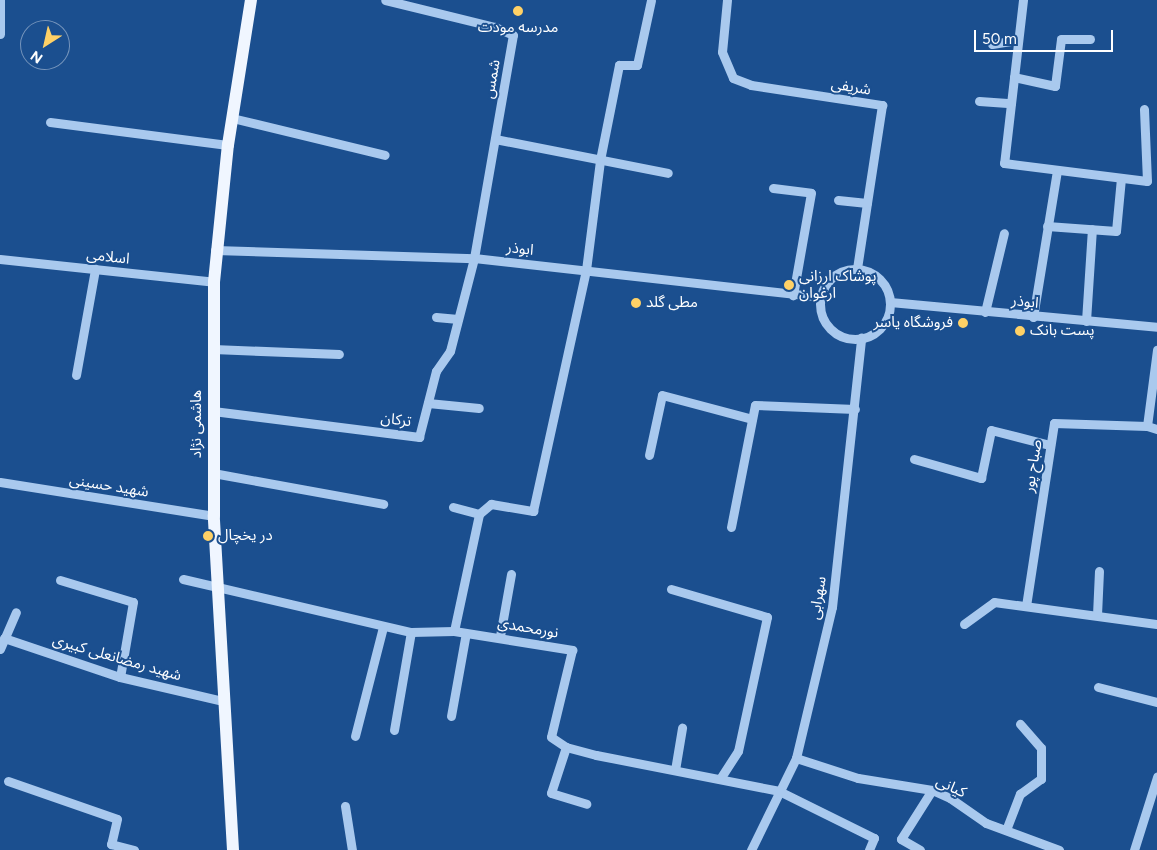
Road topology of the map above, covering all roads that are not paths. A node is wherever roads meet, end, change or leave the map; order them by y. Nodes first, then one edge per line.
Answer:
1 (0, 0) edge
2 (250, 0) edge
3 (385, 0) edge
4 (651, 0) edge
5 (727, 0) edge
6 (1023, 0) edge
7 (0, 34) edge
8 (1090, 39) dead end
9 (1018, 40) junction
10 (992, 44) dead end
11 (1014, 77) junction
12 (979, 101) dead end
13 (1011, 103) junction
14 (1144, 109) dead end
15 (232, 118) junction
16 (50, 122) dead end
17 (495, 140) junction
18 (228, 145) junction
19 (385, 155) dead end
20 (600, 160) junction
21 (1056, 170) junction
22 (668, 173) dead end
23 (1121, 178) junction
24 (773, 188) dead end
25 (838, 200) dead end
26 (867, 203) junction
27 (1048, 226) junction
28 (1092, 229) junction
29 (1004, 233) dead end
30 (215, 250) junction
31 (474, 258) junction
32 (0, 259) edge
33 (95, 269) junction
34 (857, 269) junction
35 (586, 270) junction
36 (214, 282) junction
37 (793, 294) junction
38 (821, 297) junction
39 (890, 302) junction
40 (986, 312) junction
41 (436, 317) dead end
42 (1033, 317) junction
43 (458, 319) junction
44 (1086, 322) junction
45 (1157, 327) edge
46 (861, 338) junction
47 (213, 349) junction
48 (1157, 350) edge
49 (339, 354) dead end
50 (76, 375) dead end
51 (428, 403) junction
52 (480, 408) dead end
53 (855, 409) junction
54 (213, 411) junction
55 (752, 419) junction
56 (1147, 426) junction
57 (1157, 429) edge
58 (1050, 445) junction
59 (649, 455) dead end
60 (914, 460) dead end
61 (213, 473) junction
62 (0, 482) edge
63 (383, 504) dead end
64 (453, 507) dead end
65 (479, 514) junction
66 (214, 516) junction
67 (731, 527) dead end
68 (1099, 571) dead end
69 (511, 574) dead end
70 (60, 580) dead end
71 (183, 580) dead end
72 (221, 586) junction
73 (671, 589) dead end
74 (1026, 606) junction
75 (16, 612) dead end
76 (1098, 615) junction
77 (964, 624) dead end
78 (1157, 624) edge
79 (383, 627) junction
80 (454, 631) junction
81 (411, 632) junction
82 (466, 633) junction
83 (500, 636) junction
84 (4, 638) junction
85 (0, 649) edge
86 (120, 676) junction
87 (1098, 687) dead end
88 (223, 701) junction
89 (1157, 702) edge
90 (451, 716) dead end
91 (1020, 724) dead end
92 (682, 728) dead end
93 (394, 730) dead end
94 (355, 736) dead end
95 (566, 746) junction
96 (796, 758) junction
97 (675, 770) junction
98 (1157, 777) edge
99 (720, 779) junction
100 (8, 781) dead end
101 (932, 790) junction
102 (779, 791) junction
103 (586, 804) dead end
104 (345, 806) dead end
105 (1006, 830) junction
106 (134, 850) edge
107 (233, 850) edge
108 (352, 850) edge
109 (751, 850) edge
110 (869, 850) edge
111 (920, 850) edge
112 (1059, 850) edge
113 (1134, 850) edge

1 - 7 street
2 - 15 main road, هاشمی نژاد
3 - 17 street, شمس
4 - 20 street
5 - 26 street, شریفی
6 - 9 street
8 - 11 street
9 - 10 street
9 - 11 street
11 - 13 street
12 - 13 street
13 - 21 street
14 - 23 street
15 - 18 main road, هاشمی نژاد
15 - 19 street
16 - 18 street
17 - 20 street
17 - 31 street, شمس
18 - 30 main road, هاشمی نژاد
20 - 22 street
20 - 35 street
21 - 23 street
21 - 27 street
23 - 28 street
24 - 37 street
25 - 26 street
26 - 34 street, شریفی
27 - 28 street
27 - 42 street
28 - 44 street
29 - 40 street
30 - 31 street, ابوذر
30 - 36 main road, هاشمی نژاد
31 - 35 street, ابوذر
31 - 43 street, ترکان
32 - 33 street, اسلامی
33 - 36 street, اسلامی
33 - 50 street
34 - 38 street
34 - 39 street
35 - 37 street, ابوذر
35 - 65 street
36 - 47 main road, هاشمی نژاد
37 - 38 street, ابوذر
38 - 46 street
39 - 40 street, ابوذر
39 - 46 street
40 - 42 street, ابوذر
41 - 43 street
42 - 44 street, ابوذر
43 - 51 street, ترکان
44 - 45 street, ابوذر
46 - 53 street, سهرابی
47 - 49 street
47 - 54 main road, هاشمی نژاد
48 - 56 street
51 - 52 street
51 - 54 street, ترکان
53 - 55 street
53 - 96 street, سهرابی
54 - 61 main road, هاشمی نژاد
55 - 59 street
55 - 67 street
56 - 57 street
56 - 58 street, صباح پور
58 - 60 street
58 - 74 street, صباح پور
61 - 63 street
61 - 66 main road, هاشمی نژاد
62 - 66 street, شهید حسینی
64 - 65 street
65 - 80 street
66 - 72 main road, هاشمی نژاد
68 - 76 street
69 - 83 street
70 - 86 street
71 - 72 street, نورمحمدی
72 - 79 street, نورمحمدی
72 - 88 main road, هاشمی نژاد
73 - 99 street
74 - 76 street
74 - 77 street
75 - 84 street
76 - 78 street
79 - 81 street, نورمحمدی
79 - 94 street
80 - 81 street, نورمحمدی
80 - 82 street, نورمحمدی
81 - 93 street
82 - 83 street, نورمحمدی
82 - 90 street
83 - 95 street, نورمحمدی
84 - 85 street
84 - 86 street, شهید رمضانعلی کبیری
86 - 88 street, شهید رمضانعلی کبیری
87 - 89 street
88 - 107 main road, هاشمی نژاد
91 - 105 street
92 - 97 street
95 - 97 street
95 - 103 street
96 - 101 street, کیانی
96 - 102 street, سهرابی
97 - 99 street
98 - 113 street
99 - 102 street
100 - 106 street
101 - 105 street, کیانی
101 - 111 street
102 - 109 street, سهرابی
102 - 110 street
104 - 108 street
105 - 112 street, کیانی

